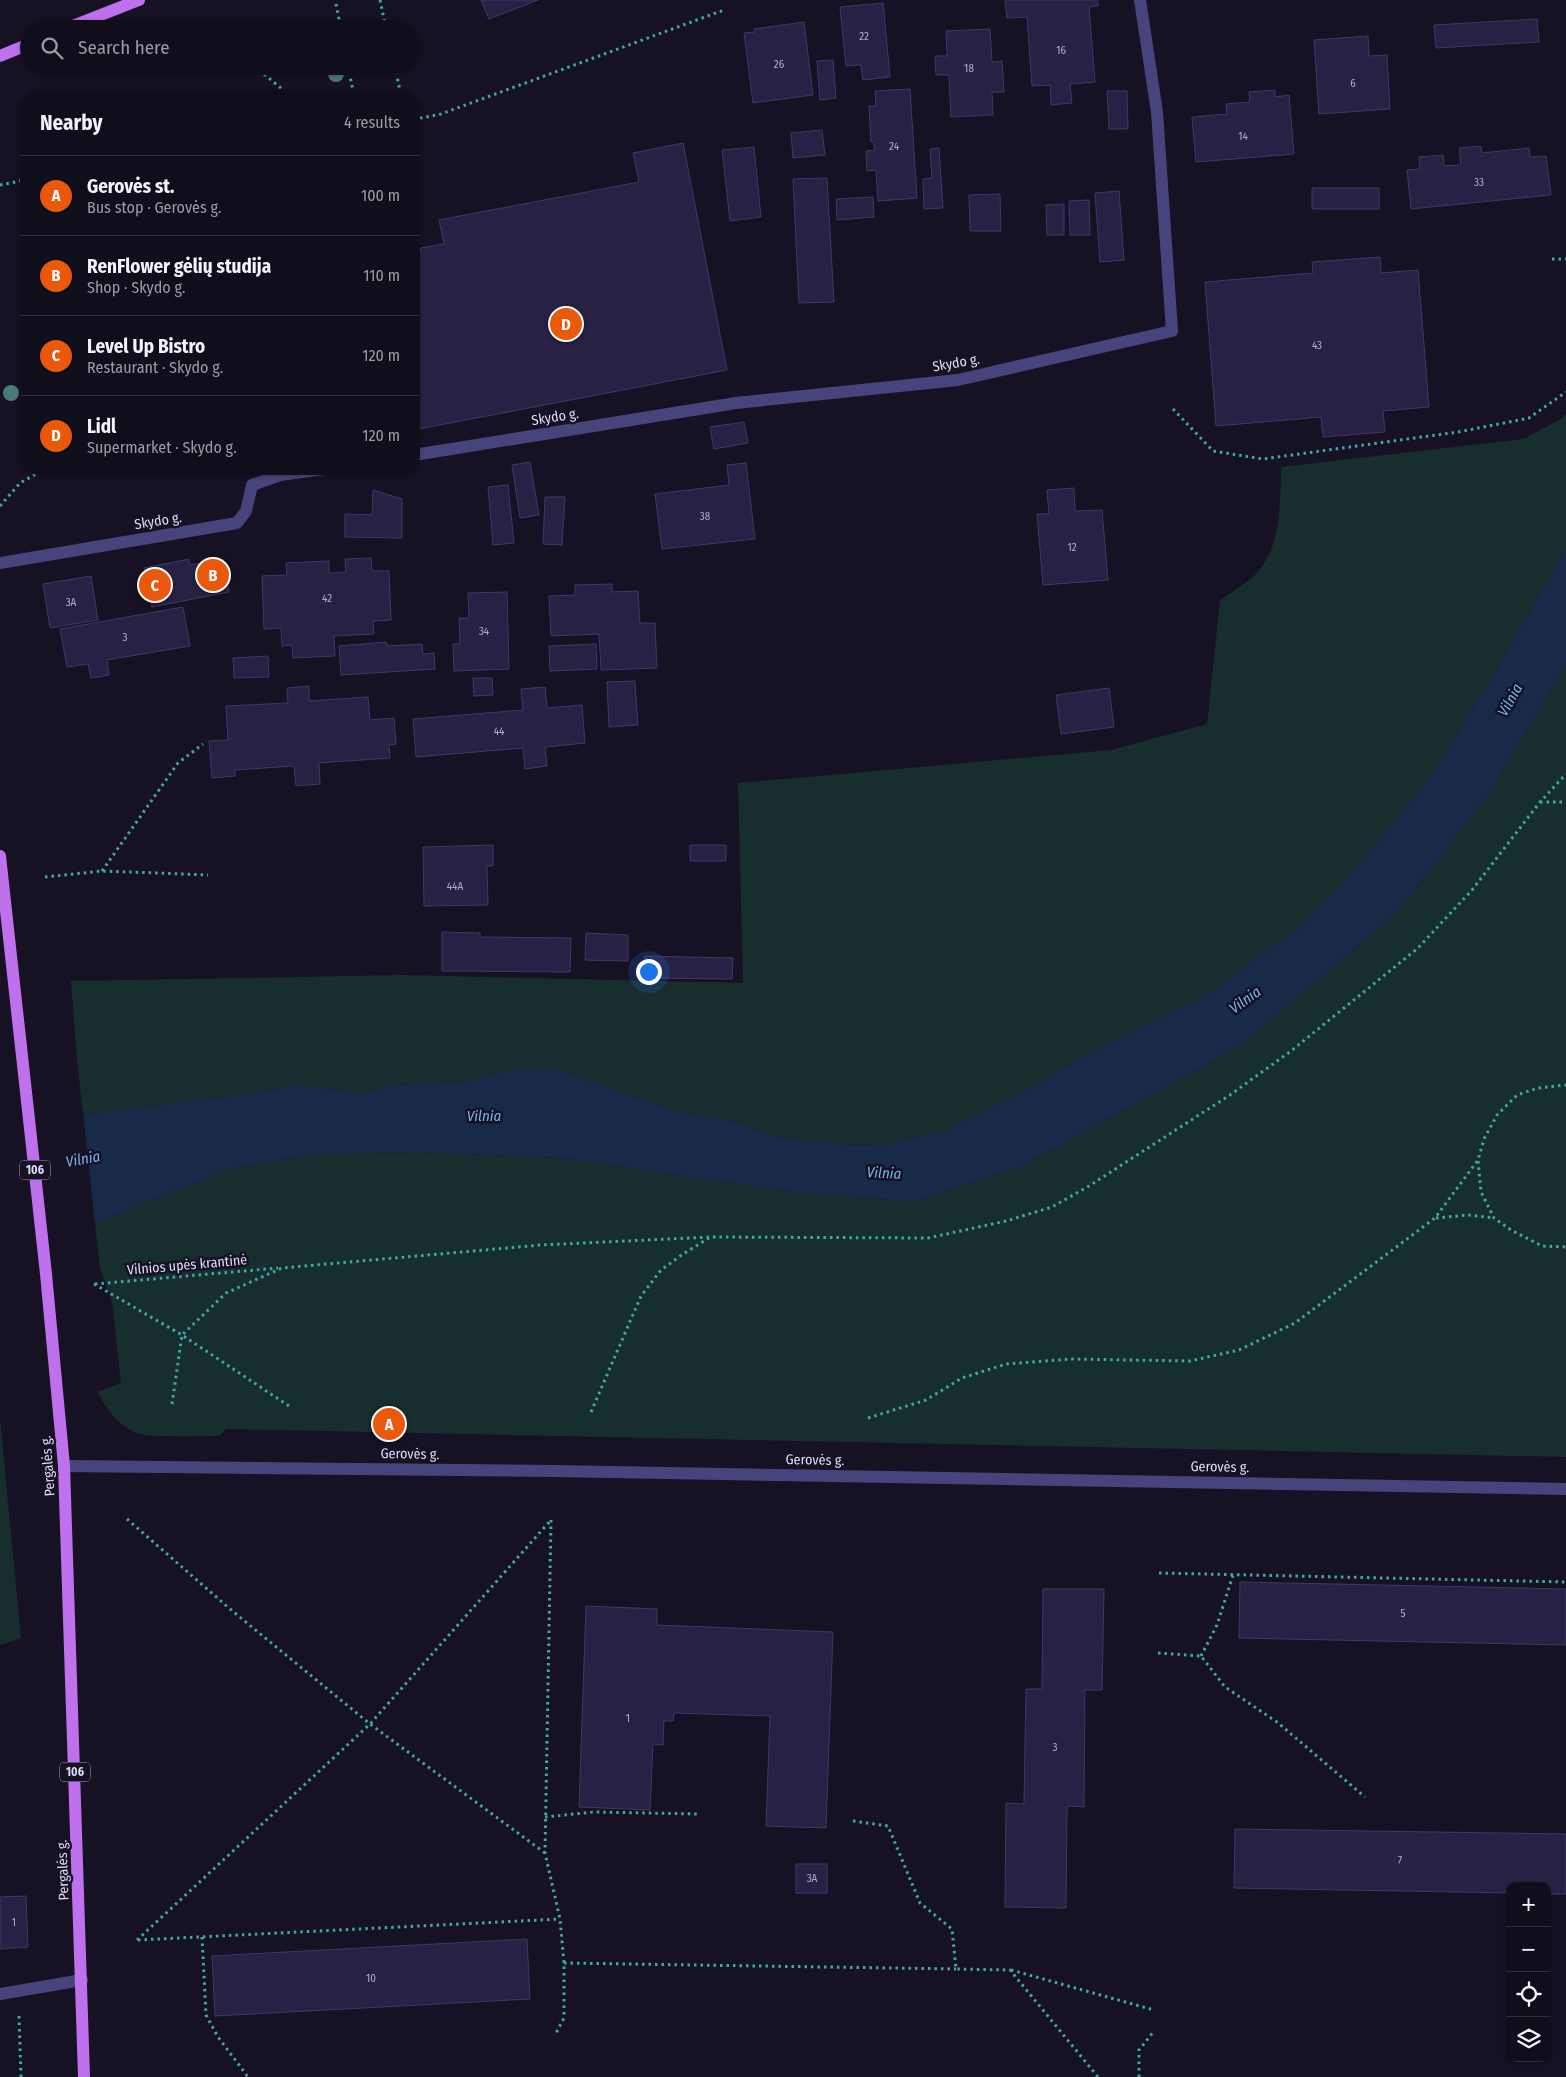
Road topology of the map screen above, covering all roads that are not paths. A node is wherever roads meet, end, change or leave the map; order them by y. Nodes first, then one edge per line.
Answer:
1 (139, 0) edge
2 (1140, 0) edge
3 (88, 20) edge
4 (20, 48) edge
5 (0, 56) edge
6 (420, 453) edge
7 (280, 475) edge
8 (0, 563) edge
9 (0, 856) edge
10 (64, 1466) junction
11 (1566, 1489) edge
12 (82, 1980) junction
13 (0, 1994) edge
14 (84, 2077) edge

1 - 3 main road
2 - 6 street, Skydo g.
4 - 5 main road
7 - 8 street, Skydo g.
9 - 10 main road, Pergalės g. / 106
10 - 11 street, Gerovės g.
10 - 12 main road, Pergalės g. / 106
12 - 13 street
12 - 14 main road, Pergalės g. / 106

